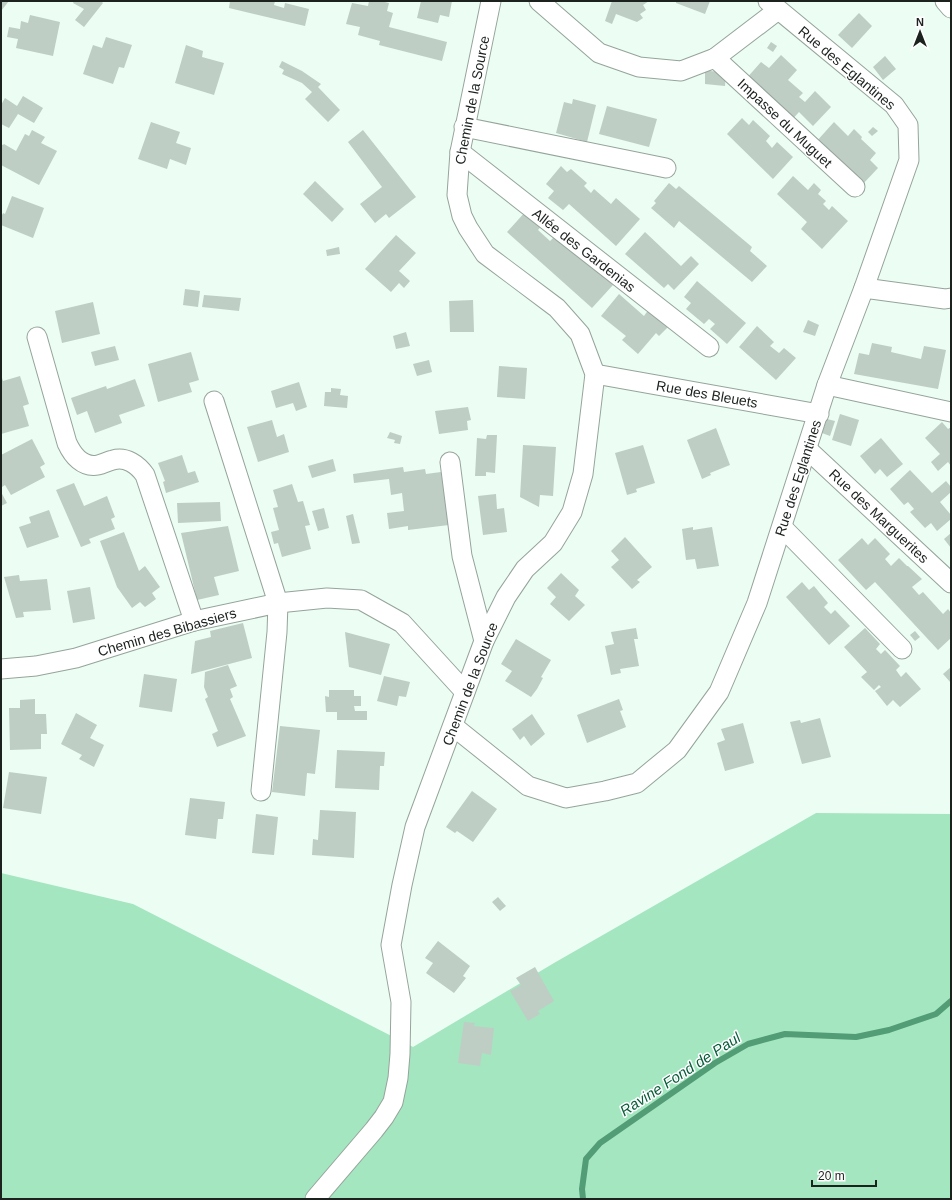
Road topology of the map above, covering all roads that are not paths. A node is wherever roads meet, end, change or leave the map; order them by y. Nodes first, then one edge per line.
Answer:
1 (491, 1) edge
2 (539, 1) edge
3 (945, 1) edge
4 (773, 6) edge
5 (951, 8) edge
6 (715, 58) junction
7 (464, 127) junction
8 (460, 152) junction
9 (666, 168) dead end
10 (854, 187) dead end
11 (864, 288) junction
12 (951, 298) edge
13 (37, 337) dead end
14 (709, 347) dead end
15 (595, 374) junction
16 (827, 385) junction
17 (214, 401) dead end
18 (951, 412) edge
19 (819, 414) junction
20 (807, 449) junction
21 (450, 462) dead end
22 (782, 527) junction
23 (951, 583) edge
24 (278, 603) junction
25 (194, 621) junction
26 (484, 641) junction
27 (902, 649) dead end
28 (1, 669) edge
29 (465, 692) junction
30 (453, 726) junction
31 (261, 791) dead end
32 (315, 1199) edge

1 - 7 street, Chemin de la Source
2 - 6 street
3 - 5 street
4 - 6 street
4 - 11 street, Rue des Eglantines
6 - 10 street, Impasse du Muguet
7 - 8 street, Chemin de la Source
7 - 9 street
8 - 14 street, Allée des Gardenias
8 - 15 street, Chemin de la Source
11 - 12 street
11 - 16 street, Rue des Eglantines
13 - 25 street
15 - 19 street, Rue des Bleuets
15 - 26 street, Chemin de la Source
16 - 18 street
16 - 19 street, Rue des Eglantines
17 - 24 street
19 - 20 street, Rue des Eglantines
20 - 22 street, Rue des Eglantines
20 - 23 street, Rue des Marguerites
21 - 26 street
22 - 27 street
22 - 30 street, Rue des Eglantines
24 - 25 street, Chemin des Bibassiers
24 - 29 street, Chemin des Bibassiers
24 - 31 street
25 - 28 street, Chemin des Bibassiers
26 - 29 street, Chemin de la Source
29 - 30 street, Chemin de la Source
30 - 32 street, Chemin de la Source

